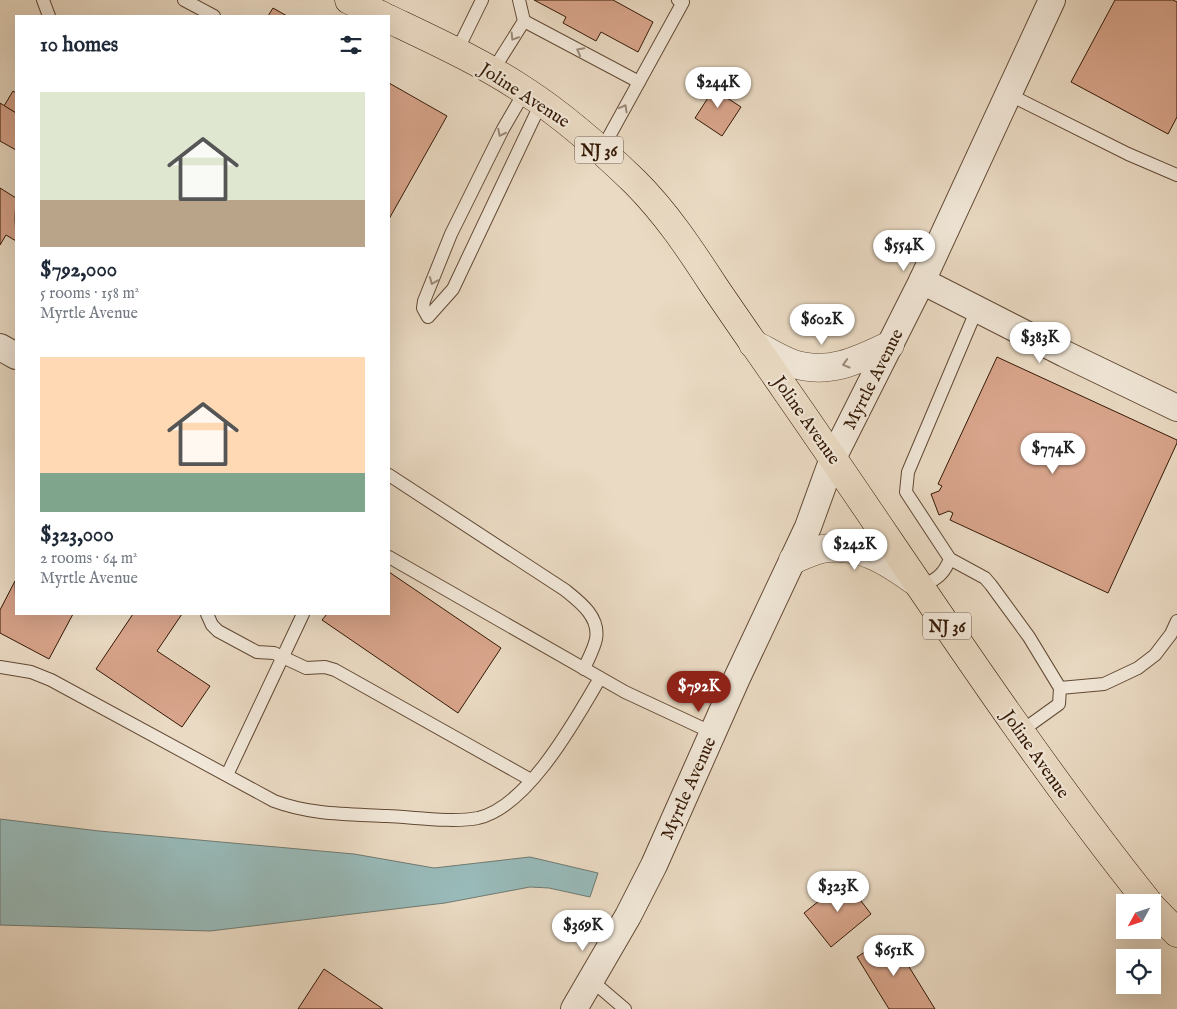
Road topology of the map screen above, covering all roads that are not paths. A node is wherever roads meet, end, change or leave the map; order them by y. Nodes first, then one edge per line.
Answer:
1 (44, 0) edge
2 (184, 0) edge
3 (349, 0) edge
4 (482, 0) edge
5 (519, 0) edge
6 (678, 0) edge
7 (1052, 0) edge
8 (49, 15) edge
9 (212, 15) edge
10 (381, 15) edge
11 (390, 19) edge
12 (524, 21) junction
13 (456, 52) junction
14 (492, 72) junction
15 (639, 82) junction
16 (1008, 94) junction
17 (533, 97) junction
18 (601, 151) junction
19 (1177, 175) edge
20 (922, 281) junction
21 (977, 309) junction
22 (753, 344) junction
23 (890, 345) junction
24 (0, 347) edge
25 (15, 355) edge
26 (1177, 408) edge
27 (833, 458) junction
28 (390, 476) edge
29 (390, 559) edge
30 (950, 559) junction
31 (792, 560) junction
32 (918, 585) junction
33 (207, 615) edge
34 (303, 615) edge
35 (1177, 621) edge
36 (283, 657) junction
37 (0, 667) edge
38 (584, 669) junction
39 (600, 678) junction
40 (1060, 688) junction
41 (1020, 732) junction
42 (713, 733) junction
43 (227, 775) junction
44 (531, 780) junction
45 (1142, 894) edge
46 (1161, 916) edge
47 (1177, 933) edge
48 (591, 980) junction
49 (574, 1009) edge
50 (625, 1009) edge

1 - 8 lane
2 - 9 lane
3 - 10 main road
4 - 13 lane
5 - 12 lane
6 - 15 lane
7 - 16 street, Myrtle Avenue
11 - 13 main road, Joline Avenue / NJ 36
12 -> 14 lane
15 -> 12 lane
13 - 14 main road, Joline Avenue / NJ 36
14 - 17 main road, Joline Avenue / NJ 36
18 -> 15 lane
16 - 19 lane
16 - 20 street, Myrtle Avenue
17 -> 17 lane
17 - 18 main road, Joline Avenue / NJ 36
18 - 22 main road, Joline Avenue / NJ 36
20 - 21 street
20 - 23 street, Myrtle Avenue
21 - 26 street
21 - 30 lane
23 -> 22 street
22 - 27 main road, Joline Avenue / NJ 36
23 - 27 street, Myrtle Avenue
24 - 25 street
27 - 31 street, Myrtle Avenue
27 - 32 main road, Joline Avenue / NJ 36
28 - 38 lane
29 - 38 lane
30 - 32 lane
30 - 40 lane
31 - 32 street
31 - 42 street, Myrtle Avenue
32 - 41 main road, Joline Avenue / NJ 36
33 - 36 lane
34 - 36 lane
35 - 40 lane
36 - 43 lane
36 - 44 lane
37 - 43 lane
38 - 39 lane
39 - 42 lane
39 - 44 lane
40 - 41 lane
41 - 45 main road, Joline Avenue / NJ 36
42 - 48 street, Myrtle Avenue
43 - 44 lane
46 - 47 main road
48 - 49 street, Myrtle Avenue
48 - 50 lane

